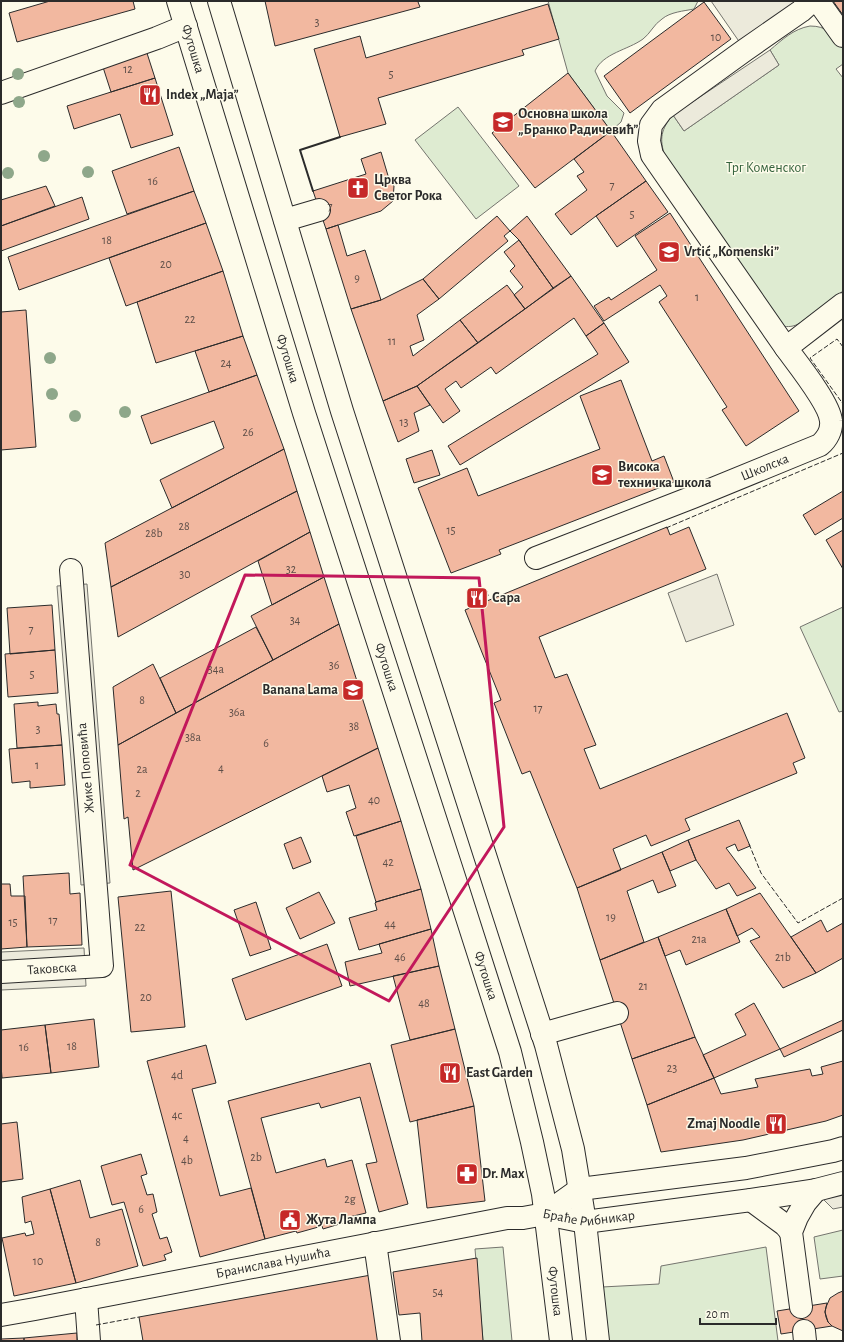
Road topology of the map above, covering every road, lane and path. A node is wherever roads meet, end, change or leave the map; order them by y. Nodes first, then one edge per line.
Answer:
1 (178, 1) edge
2 (219, 1) edge
3 (812, 1) edge
4 (818, 1) edge
5 (186, 26) junction
6 (843, 36) edge
7 (1, 93) edge
8 (319, 210) dead end
9 (285, 220) junction
10 (843, 304) edge
11 (786, 348) junction
12 (536, 558) dead end
13 (71, 570) dead end
14 (102, 966) joint
15 (1, 972) edge
16 (617, 1013) dead end
17 (542, 1034) junction
18 (843, 1148) edge
19 (843, 1182) edge
20 (580, 1189) junction
21 (816, 1190) junction
22 (751, 1200) junction
23 (545, 1214) junction
24 (585, 1222) junction
25 (791, 1232) junction
26 (375, 1243) junction
27 (86, 1299) junction
28 (801, 1307) dead end
29 (1, 1314) edge
30 (89, 1341) edge
31 (389, 1341) edge
32 (561, 1341) edge
33 (598, 1341) edge

1 - 5 main road, Футошка
2 - 9 main road
3 - 11 main road
4 - 6 main road
5 - 7 main road
5 - 23 main road, Футошка
8 - 9 main road
9 - 17 main road
10 - 11 main road
11 - 12 main road, Школска
13 - 14 main road, Жике Поповића
14 - 15 main road, Таковска
16 - 17 main road
17 - 20 main road
18 - 20 main road, Браће Рибникар
19 - 21 main road, Браће Рибникар
20 - 23 main road, Браће Рибникар
20 - 24 main road
21 - 22 main road, Браће Рибникар
21 - 25 main road
22 - 24 main road, Браће Рибникар
22 - 25 main road
23 - 24 main road, Браће Рибникар
23 - 26 main road, Бранислава Нушића
23 - 32 main road, Футошка
24 - 33 main road
25 - 28 main road
26 - 27 main road, Бранислава Нушића
26 - 31 main road
27 - 29 main road, Бранислава Нушића
27 - 30 main road

